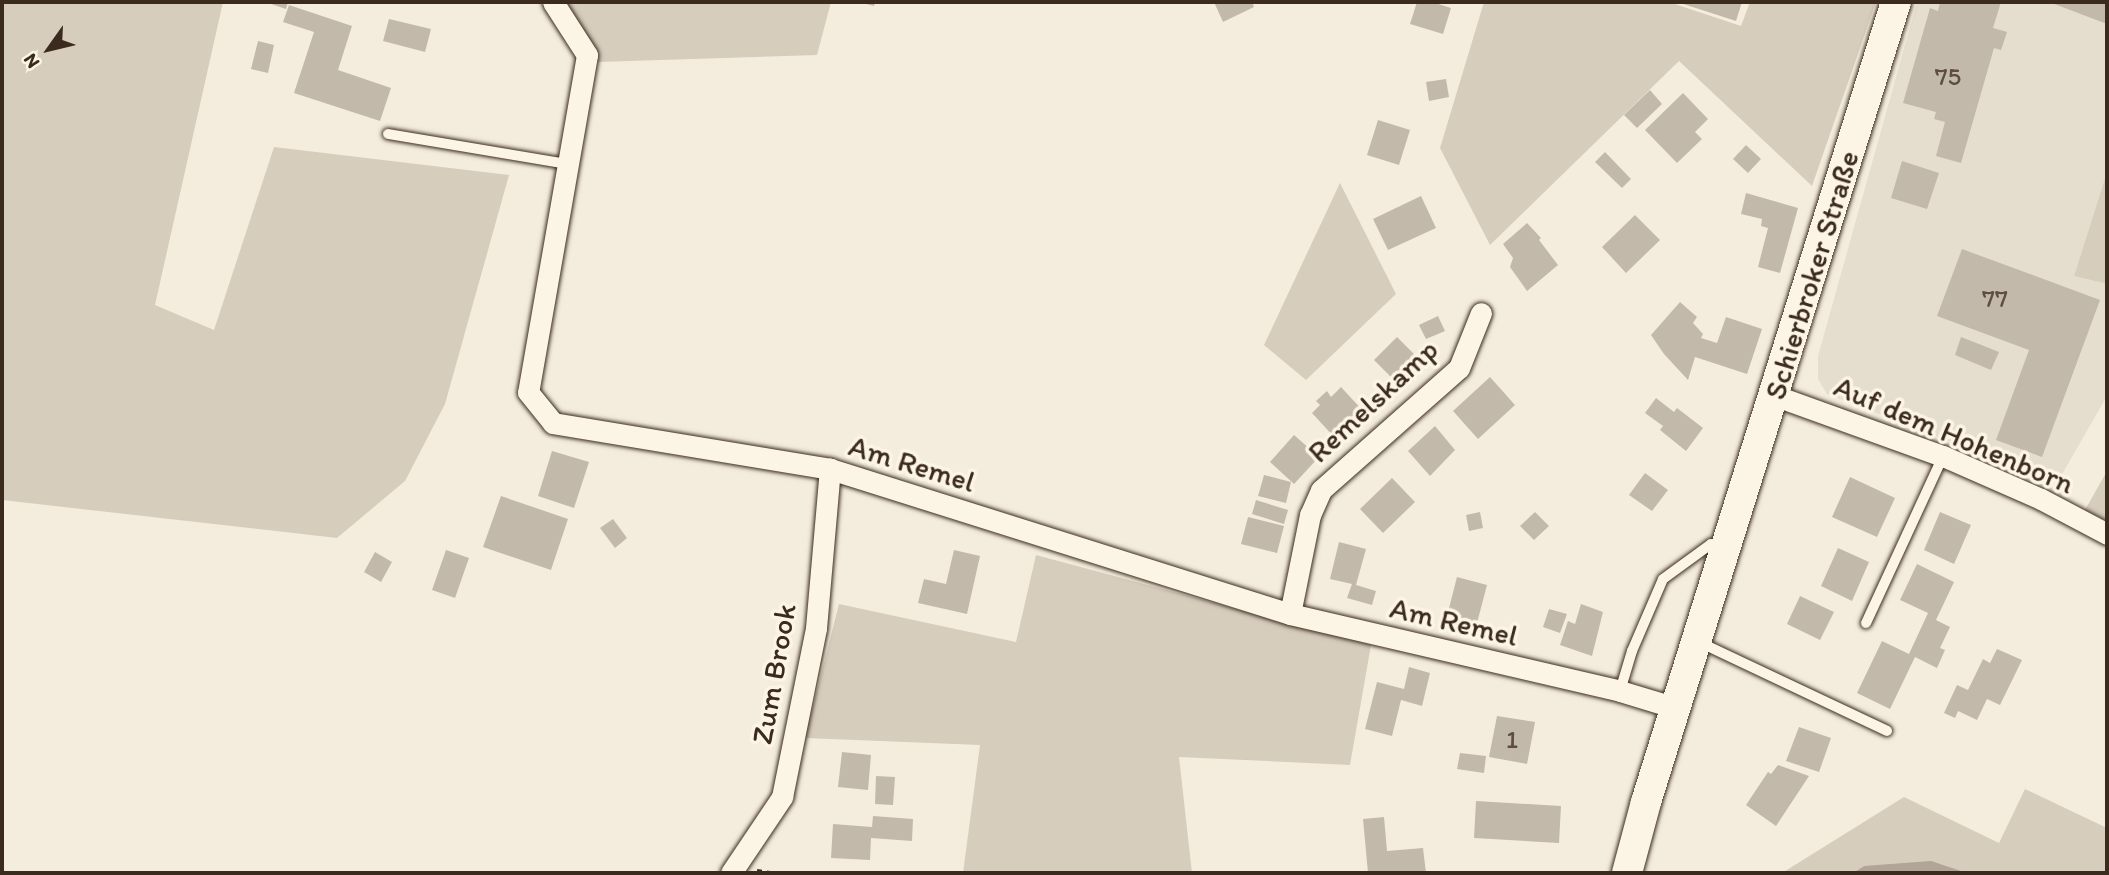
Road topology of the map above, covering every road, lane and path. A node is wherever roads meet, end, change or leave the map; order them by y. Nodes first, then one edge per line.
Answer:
1 (553, 2) edge
2 (1896, 2) edge
3 (388, 134) dead end
4 (568, 164) junction
5 (1481, 313) dead end
6 (1776, 396) junction
7 (1942, 456) junction
8 (830, 469) junction
9 (2107, 534) edge
10 (1727, 549) junction
11 (1290, 614) junction
12 (1866, 623) dead end
13 (1699, 642) junction
14 (1619, 691) junction
15 (1676, 708) junction
16 (1887, 731) dead end
17 (731, 873) edge
18 (1627, 873) edge

1 - 4 street, Am Remel
2 - 6 main road, Schierbroker Straße
3 - 4 lane
4 - 8 street, Am Remel
5 - 11 street, Remelskamp
6 - 7 street, Auf dem Hohenborn
6 - 10 main road, Schierbroker Straße
7 - 9 street, Auf dem Hohenborn
7 - 12 lane
8 - 11 street, Am Remel
8 - 17 street, Zum Brook
10 - 13 main road, Schierbroker Straße
10 - 14 lane
11 - 14 street, Am Remel
13 - 15 main road, Schierbroker Straße
13 - 16 lane
14 - 15 street, Am Remel
15 - 18 main road, Schierbroker Straße

